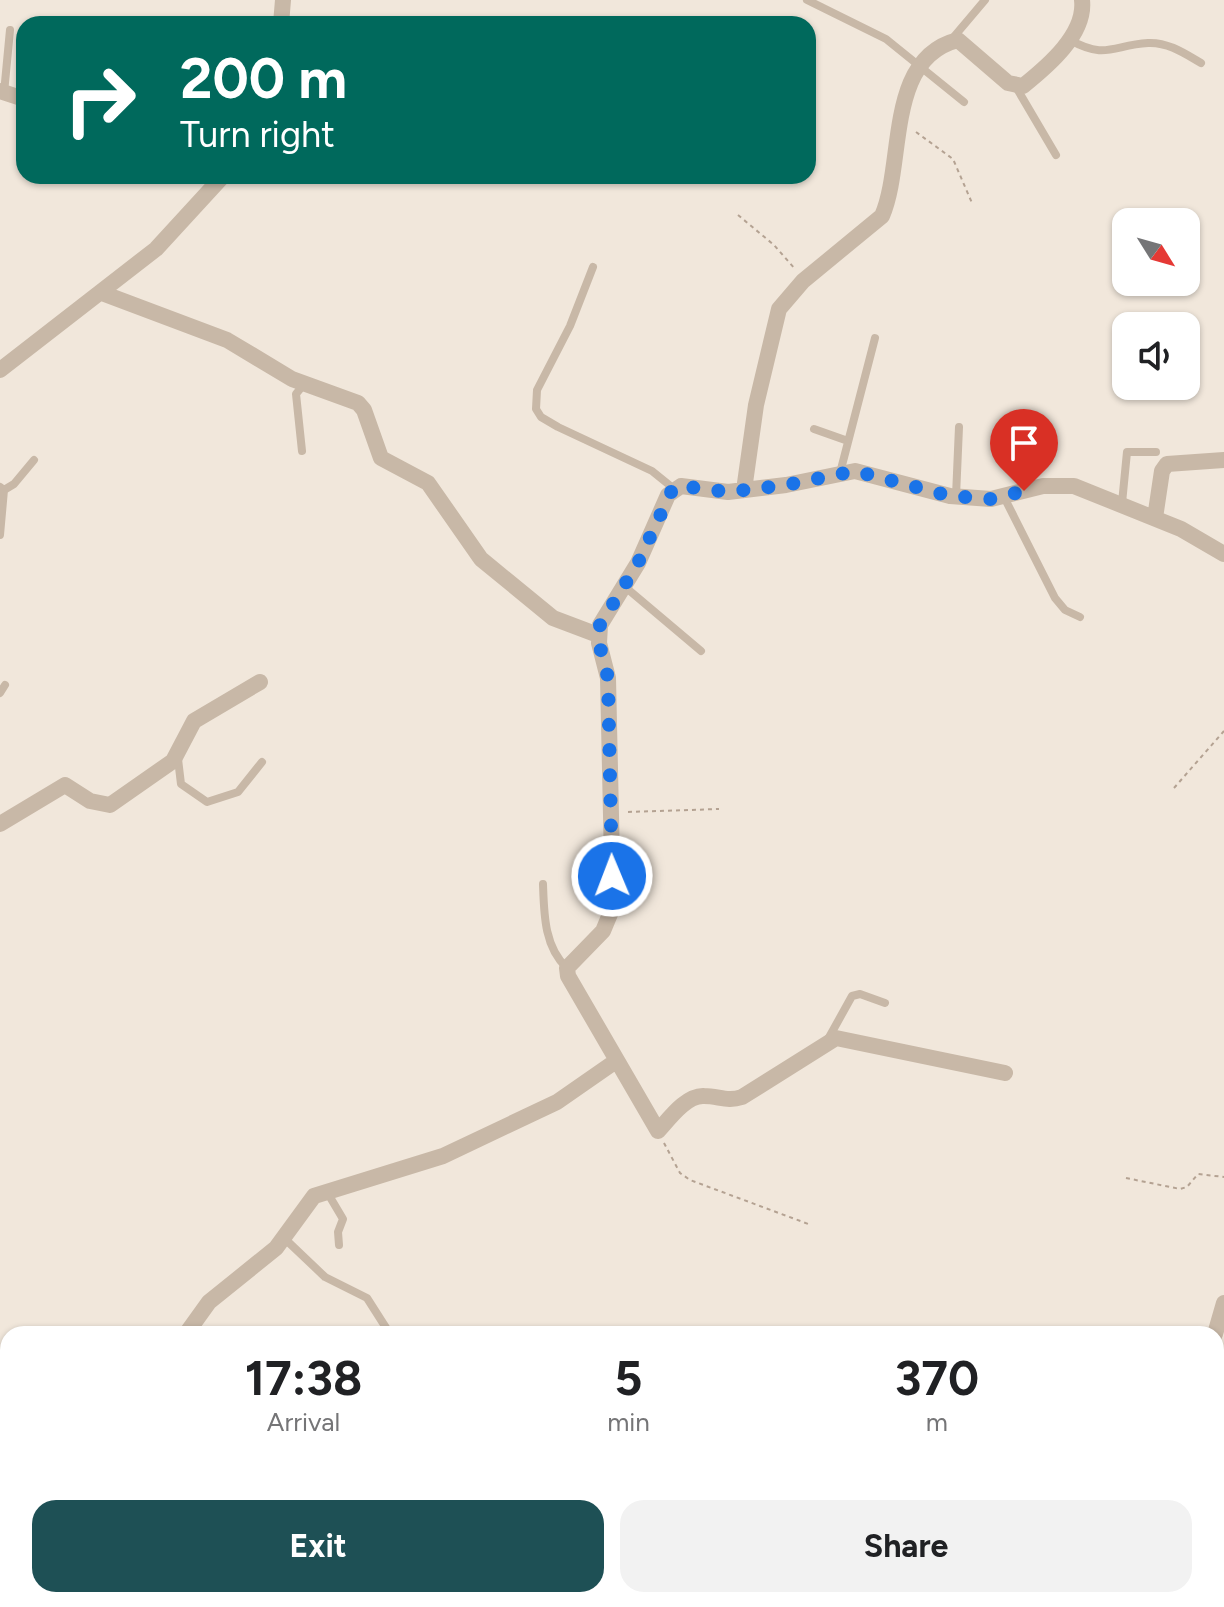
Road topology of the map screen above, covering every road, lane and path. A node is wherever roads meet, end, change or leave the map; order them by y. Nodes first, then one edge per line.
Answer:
1 (807, 0) edge
2 (985, 0) edge
3 (1082, 0) edge
4 (10, 30) dead end
5 (1070, 40) junction
6 (949, 43) junction
7 (1201, 63) dead end
8 (920, 66) junction
9 (1016, 87) junction
10 (2, 92) edge
11 (964, 102) dead end
12 (900, 123) junction
13 (1056, 155) dead end
14 (216, 184) edge
15 (972, 203) dead end
16 (738, 215) dead end
17 (593, 267) dead end
18 (803, 281) junction
19 (102, 293) junction
20 (875, 338) dead end
21 (0, 370) edge
22 (304, 384) junction
23 (959, 427) dead end
24 (814, 429) dead end
25 (848, 441) junction
26 (302, 451) dead end
27 (1156, 452) dead end
28 (34, 460) dead end
29 (1224, 460) edge
30 (840, 473) junction
31 (2, 488) edge
32 (673, 488) junction
33 (744, 490) junction
34 (956, 496) junction
35 (1004, 497) junction
36 (1122, 503) junction
37 (1155, 518) junction
38 (0, 535) edge
39 (1224, 554) edge
40 (624, 586) junction
41 (1080, 617) dead end
42 (598, 635) junction
43 (701, 651) dead end
44 (260, 682) dead end
45 (1224, 731) edge
46 (178, 754) junction
47 (262, 762) dead end
48 (1174, 788) dead end
49 (719, 809) dead end
50 (611, 813) junction
51 (0, 824) edge
52 (543, 884) dead end
53 (567, 968) junction
54 (885, 1003) dead end
55 (827, 1041) junction
56 (616, 1061) junction
57 (1005, 1073) dead end
58 (658, 1131) junction
59 (1224, 1177) edge
60 (1126, 1178) dead end
61 (327, 1191) junction
62 (811, 1225) dead end
63 (284, 1238) junction
64 (339, 1245) dead end
65 (1224, 1303) edge
66 (192, 1326) edge
67 (385, 1326) edge
68 (1217, 1326) edge

1 - 8 lane
2 - 6 lane
3 - 5 street
4 - 10 lane
5 - 7 lane
5 - 9 street
6 - 8 street
6 - 9 street
8 - 11 lane
8 - 12 street
9 - 13 lane
12 - 15 path
12 - 18 street
14 - 19 street
16 - 18 path
17 - 32 lane
18 - 33 street
19 - 21 street
19 - 22 street
20 - 25 lane
22 - 26 lane
22 - 42 street
23 - 34 lane
24 - 25 lane
25 - 30 lane
27 - 36 lane
28 - 31 lane
29 - 37 street
30 - 33 street
30 - 34 street
31 - 38 lane
32 - 33 street
32 - 40 street
34 - 35 street
35 - 36 street
35 - 41 lane
36 - 37 street
37 - 39 street
40 - 42 street
40 - 43 lane
42 - 50 street
44 - 46 street
45 - 48 path
46 - 47 lane
46 - 51 street
49 - 50 path
50 - 53 street
52 - 53 lane
53 - 56 street
54 - 55 lane
55 - 57 street
55 - 58 street
56 - 58 street
56 - 61 street
58 - 62 path
59 - 60 path
61 - 63 street
61 - 64 lane
63 - 66 street
63 - 67 lane
65 - 68 street

